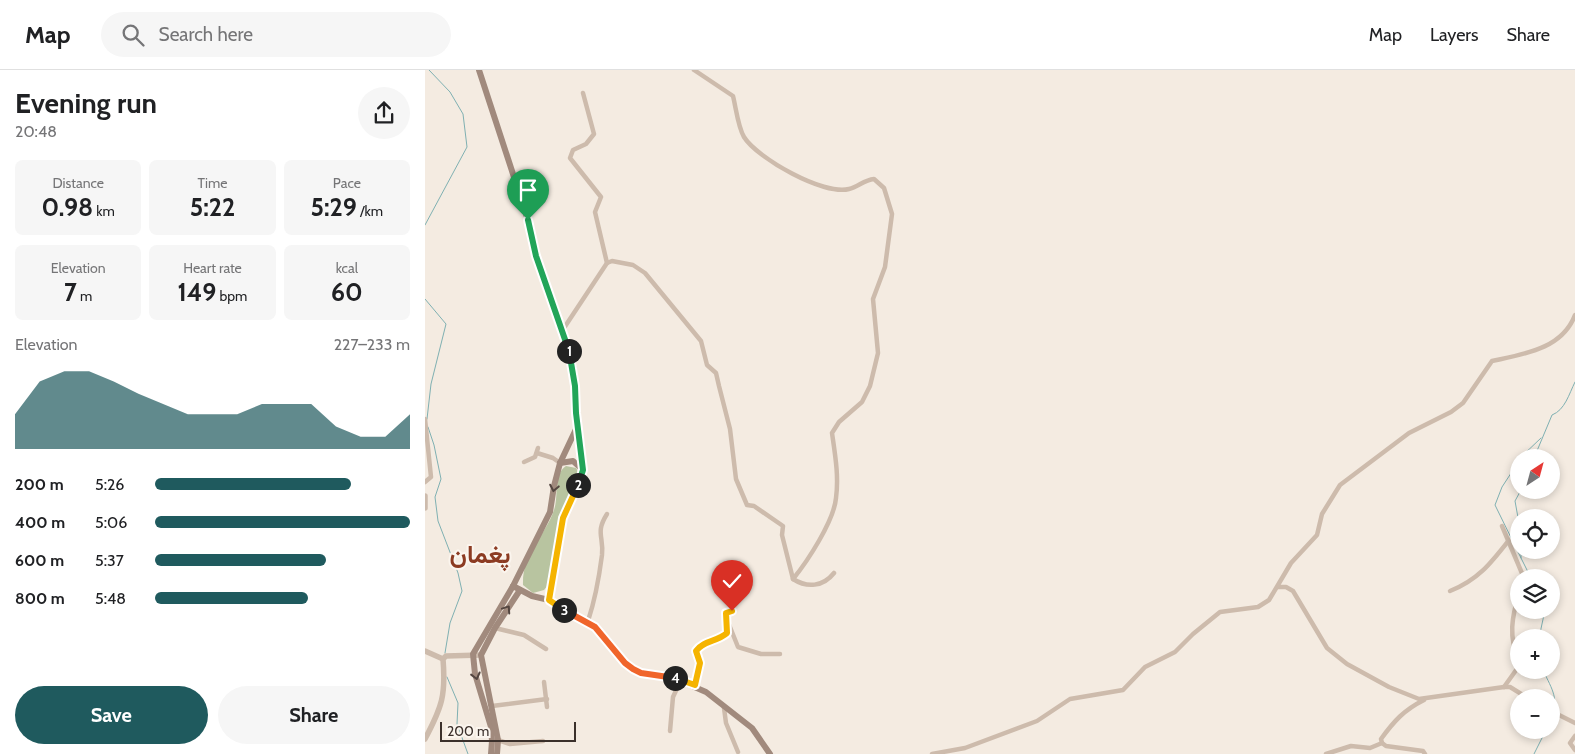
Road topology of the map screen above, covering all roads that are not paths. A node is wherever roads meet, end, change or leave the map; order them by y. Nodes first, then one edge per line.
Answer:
1 (479, 70) edge
2 (694, 70) edge
3 (583, 93) dead end
4 (607, 263) junction
5 (1575, 315) edge
6 (561, 332) junction
7 (425, 419) edge
8 (578, 426) junction
9 (524, 462) dead end
10 (560, 463) junction
11 (583, 470) junction
12 (425, 482) edge
13 (425, 496) edge
14 (425, 508) edge
15 (607, 514) dead end
16 (1502, 526) dead end
17 (1509, 540) junction
18 (1520, 569) edge
19 (834, 573) dead end
20 (793, 579) junction
21 (513, 586) junction
22 (1278, 587) junction
23 (520, 590) junction
24 (1450, 591) dead end
25 (549, 600) junction
26 (732, 611) dead end
27 (725, 617) junction
28 (588, 621) junction
29 (495, 628) junction
30 (546, 649) dead end
31 (425, 651) edge
32 (473, 654) junction
33 (779, 654) dead end
34 (481, 655) junction
35 (443, 659) junction
36 (1510, 679) edge
37 (681, 680) junction
38 (544, 682) dead end
39 (695, 685) junction
40 (1504, 687) junction
41 (1512, 689) edge
42 (547, 699) junction
43 (1427, 699) junction
44 (491, 706) junction
45 (547, 707) dead end
46 (724, 708) junction
47 (1560, 716) edge
48 (1575, 723) edge
49 (670, 731) dead end
50 (1575, 736) edge
51 (425, 739) edge
52 (498, 740) junction
53 (543, 741) dead end
54 (1382, 743) junction
55 (1575, 750) edge
56 (738, 752) dead end
57 (491, 754) edge
58 (497, 754) edge
59 (770, 754) edge
60 (932, 754) edge
61 (1326, 754) edge
62 (1425, 754) edge

1 - 6 main road
2 - 20 street
3 - 4 street
4 - 6 street
4 - 20 street
5 - 22 street
6 - 8 main road
7 - 12 street
8 - 10 main road
8 - 11 main road
9 - 10 street
10 - 11 main road
10 -> 21 main road
11 - 25 main road
13 - 14 street
15 - 28 street
16 - 17 street
17 - 18 street
17 - 24 street
19 - 20 street
21 - 23 main road
21 - 32 main road
22 - 43 street
22 - 60 street
23 - 25 main road
29 -> 23 main road
25 - 28 main road
26 - 27 street
27 - 33 street
27 - 39 street
28 - 37 main road
29 - 30 street
29 - 34 main road
31 - 35 street
32 - 34 street
32 - 35 street
32 -> 57 main road
34 - 44 main road
35 - 51 street
36 - 40 street
37 - 39 main road
37 - 49 street
38 - 42 street
39 - 46 main road
40 - 41 street
40 - 43 street
42 - 44 street
42 - 45 street
43 - 54 street
44 - 52 main road
46 - 56 street
46 - 59 main road
47 - 48 street
50 - 55 street
52 - 53 street
52 - 58 main road
54 - 61 street
54 - 62 street

